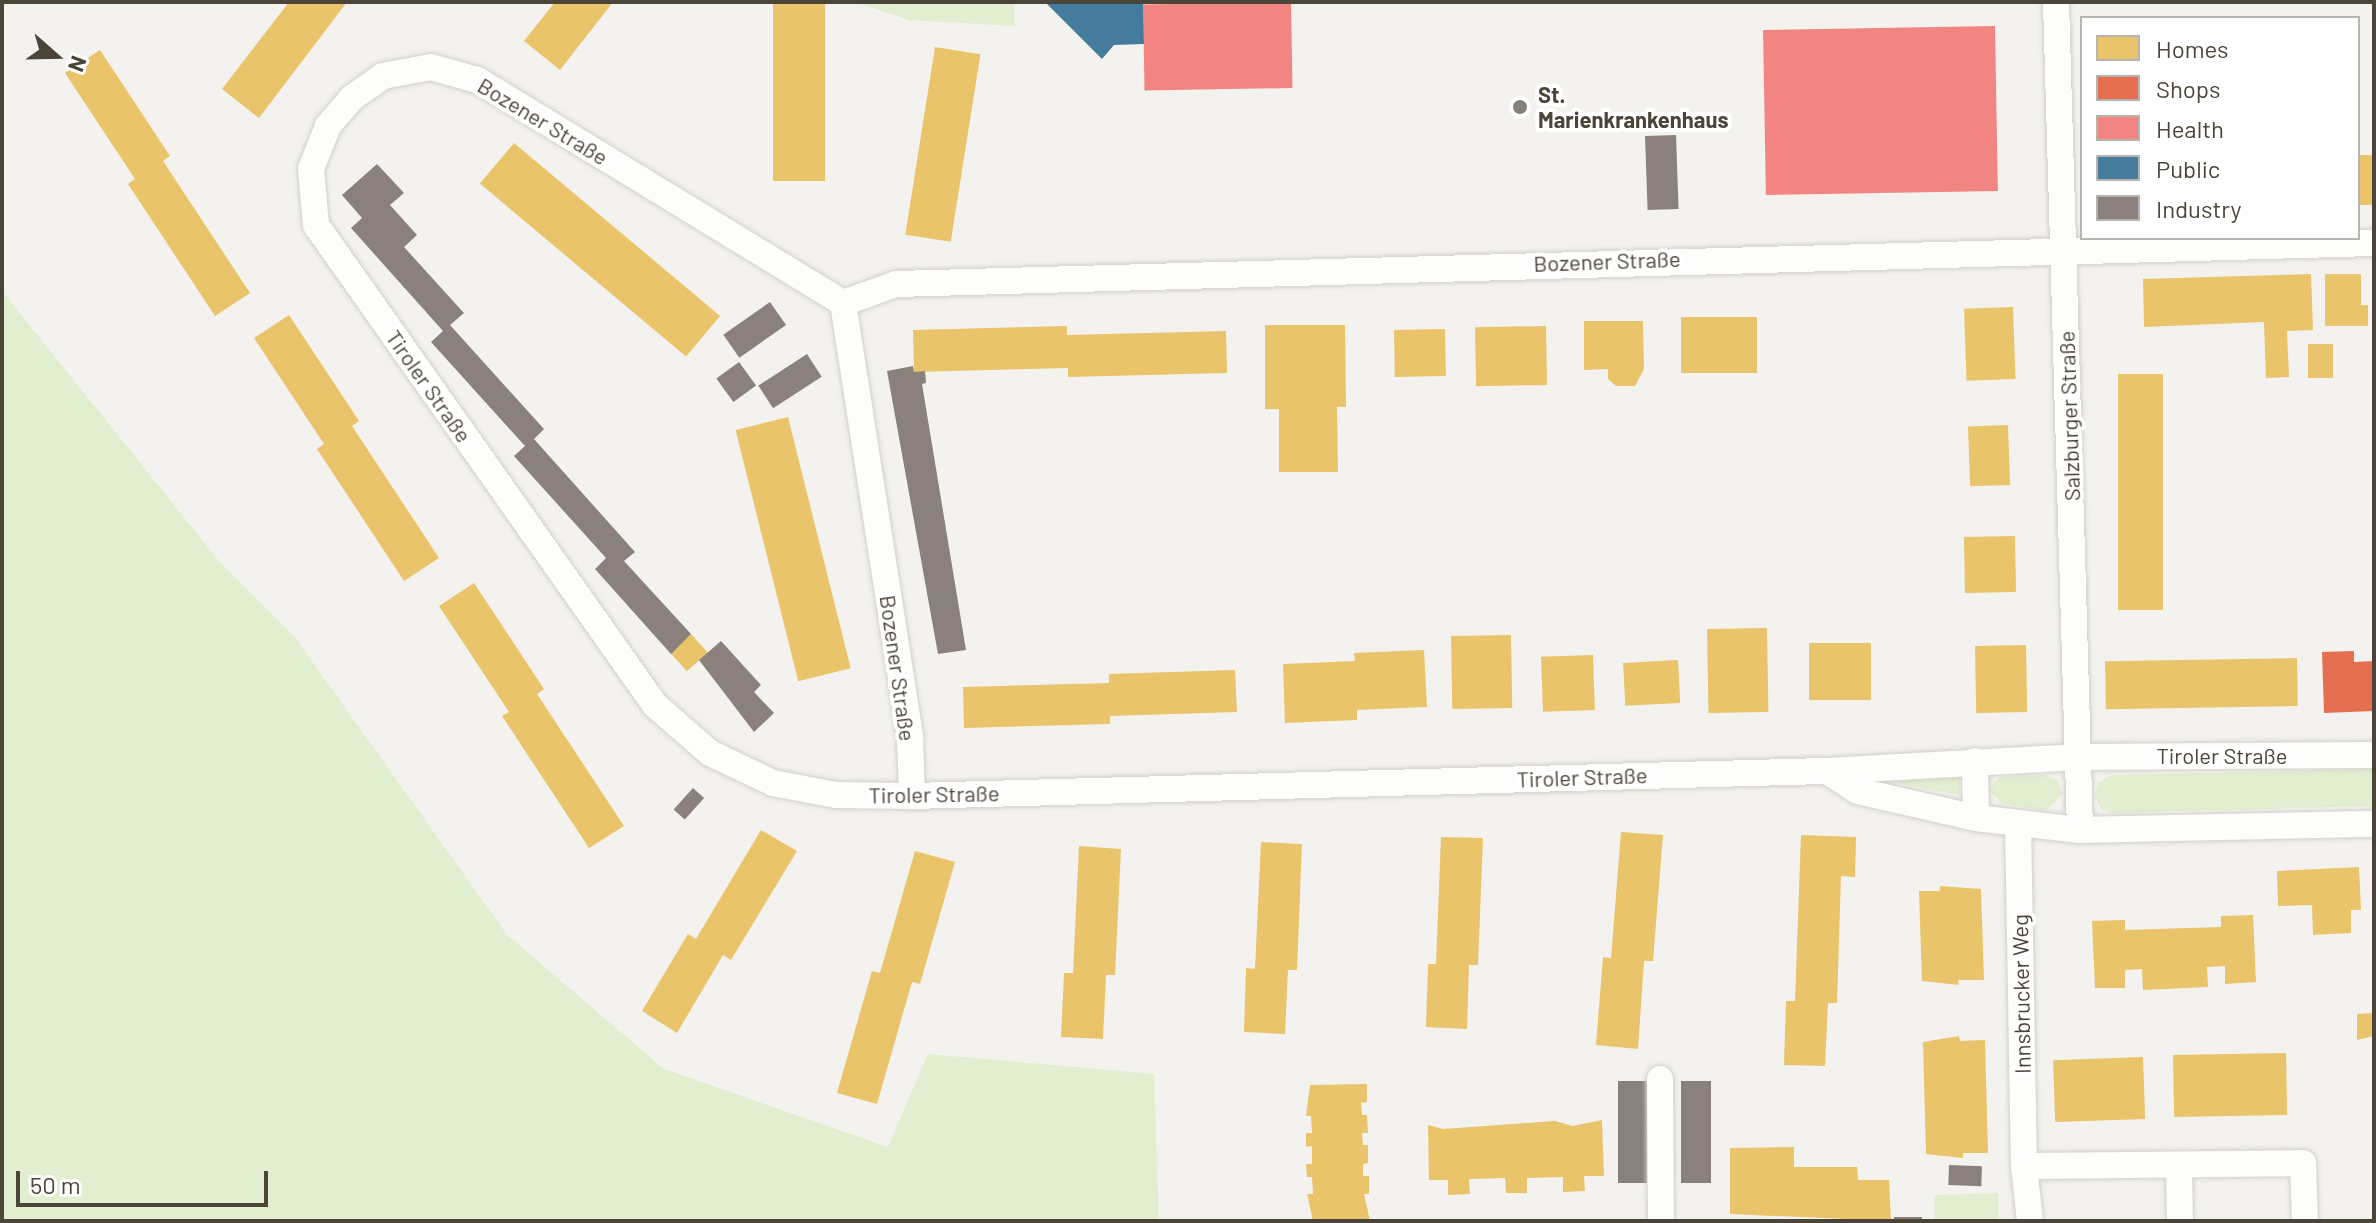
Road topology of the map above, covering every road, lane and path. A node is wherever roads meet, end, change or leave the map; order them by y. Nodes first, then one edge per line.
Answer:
1 (2056, 2) edge
2 (316, 225) joint
3 (2374, 243) edge
4 (2064, 247) junction
5 (843, 303) junction
6 (2374, 755) edge
7 (2079, 757) junction
8 (1975, 761) junction
9 (1827, 771) junction
10 (912, 796) junction
11 (1976, 818) junction
12 (2018, 823) junction
13 (2374, 824) edge
14 (2080, 830) junction
15 (1660, 1079) dead end
16 (2024, 1166) junction
17 (2179, 1166) junction
18 (1661, 1221) edge
19 (2030, 1221) edge
20 (2180, 1221) edge
21 (2305, 1221) edge

1 - 4 street, Salzburger Straße
2 - 5 street, Bozener Straße
2 - 10 street, Tiroler Straße
3 - 4 street, Bozener Straße
4 - 5 street, Bozener Straße
4 - 7 street, Salzburger Straße
5 - 10 street, Bozener Straße
6 - 7 street, Tiroler Straße
7 - 8 street, Tiroler Straße
7 - 14 street, Salzburger Straße
8 - 9 street, Tiroler Straße
8 - 11 street
9 - 10 street, Tiroler Straße
9 - 11 street
11 - 12 street
12 - 14 street
12 - 16 street, Innsbrucker Weg
13 - 14 street
15 - 18 street
16 - 17 street
16 - 19 street, Innsbrucker Weg
17 - 20 street
17 - 21 street

